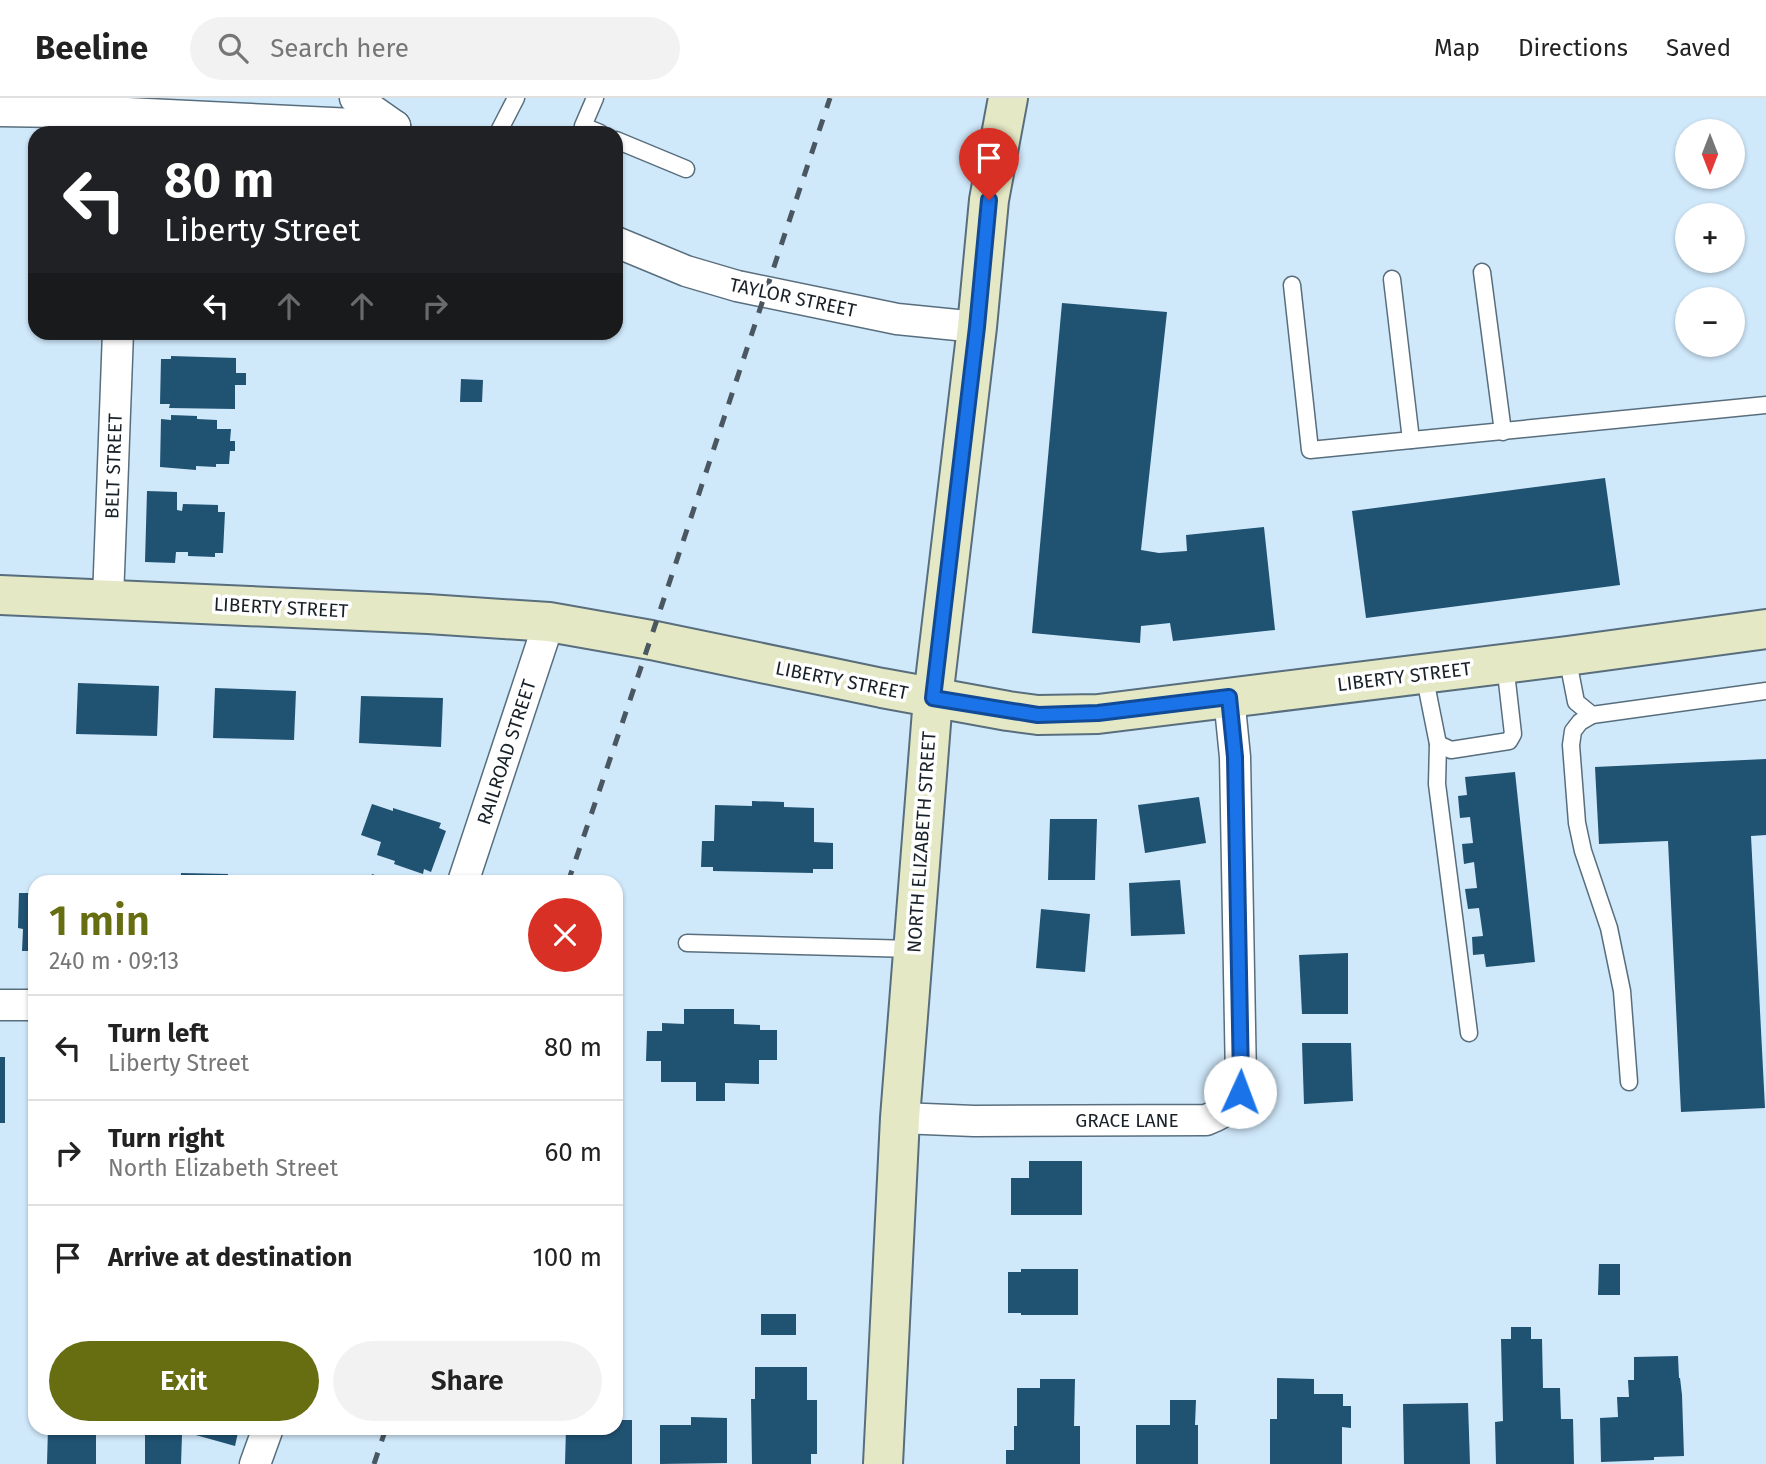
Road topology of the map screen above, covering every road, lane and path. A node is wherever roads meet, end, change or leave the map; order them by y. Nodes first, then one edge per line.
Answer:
1 (355, 98) edge
2 (516, 98) edge
3 (595, 98) edge
4 (1008, 98) edge
5 (0, 111) edge
6 (126, 123) edge
7 (264, 126) edge
8 (397, 126) edge
9 (502, 126) edge
10 (583, 126) edge
11 (623, 143) edge
12 (686, 169) dead end
13 (623, 245) edge
14 (1482, 272) dead end
15 (1392, 279) dead end
16 (1292, 285) dead end
17 (977, 327) junction
18 (118, 340) edge
19 (1766, 405) edge
20 (1503, 432) junction
21 (1411, 440) junction
22 (0, 595) edge
23 (108, 599) junction
24 (549, 622) junction
25 (1766, 629) edge
26 (1567, 656) junction
27 (1505, 664) junction
28 (1424, 674) junction
29 (1766, 691) edge
30 (1229, 697) junction
31 (933, 698) junction
32 (1592, 715) junction
33 (1438, 744) junction
34 (465, 875) edge
35 (687, 943) dead end
36 (913, 949) junction
37 (0, 1005) edge
38 (28, 1005) edge
39 (1469, 1033) dead end
40 (1629, 1082) dead end
41 (900, 1118) junction
42 (265, 1435) edge
43 (255, 1464) edge
44 (883, 1464) edge

1 - 8 street
2 - 9 lane
3 - 10 lane
4 - 17 street, NORTH ELIZABETH STREET
5 - 6 street
6 - 7 street
11 - 12 lane
13 - 17 street, TAYLOR STREET
14 - 20 lane
15 - 21 lane
16 - 21 lane
17 - 31 street, NORTH ELIZABETH STREET
18 - 23 street, BELT STREET
19 - 20 lane
20 - 21 lane
22 - 23 street, LIBERTY STREET
23 - 24 street, LIBERTY STREET
24 - 31 street, LIBERTY STREET
24 - 34 street, RAILROAD STREET
25 - 26 street, LIBERTY STREET
26 - 27 street, LIBERTY STREET
26 - 32 lane
27 - 28 street, LIBERTY STREET
27 - 33 lane
28 - 30 street, LIBERTY STREET
28 - 33 lane
29 - 32 lane
30 - 31 street, LIBERTY STREET
30 - 41 street, GRACE LANE
31 - 36 street, NORTH ELIZABETH STREET
32 - 40 lane
33 - 39 lane
35 - 36 lane
36 - 41 street, NORTH ELIZABETH STREET
37 - 38 street
41 - 44 street, NORTH ELIZABETH STREET
42 - 43 street

